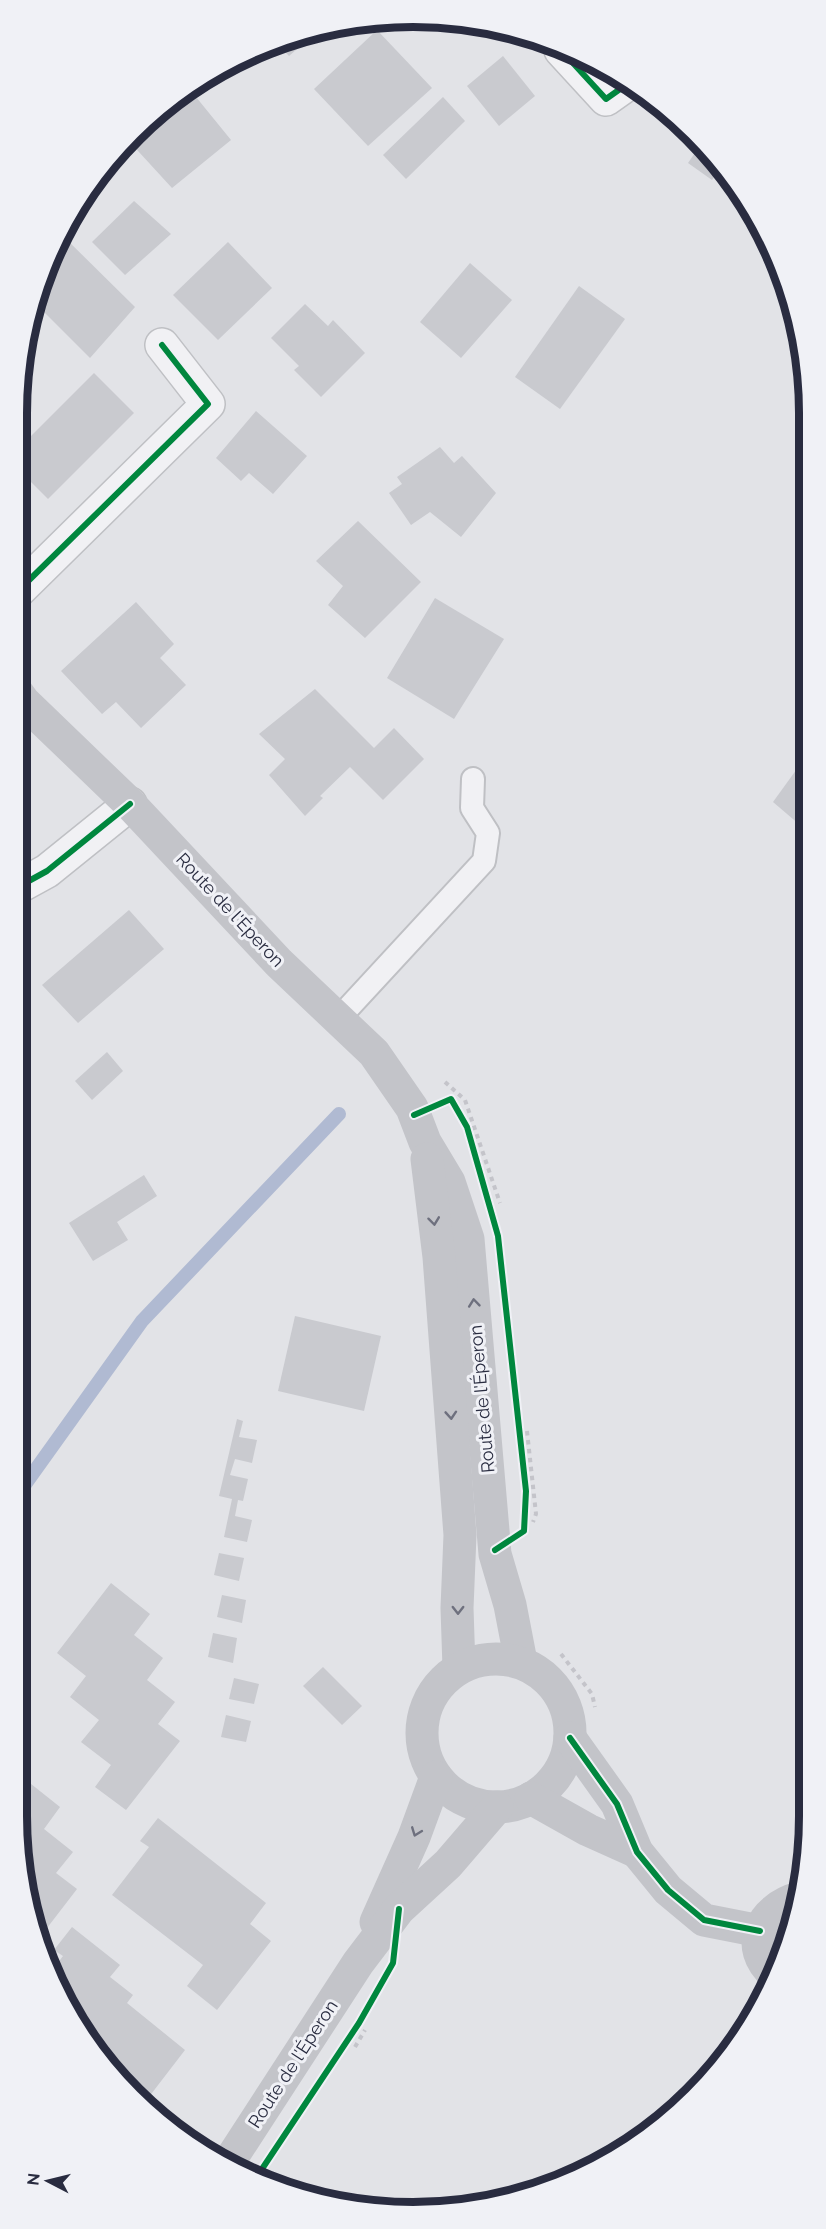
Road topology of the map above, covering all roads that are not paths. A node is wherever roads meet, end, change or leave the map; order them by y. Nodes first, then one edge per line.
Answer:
1 (571, 61) edge
2 (621, 88) edge
3 (162, 345) dead end
4 (27, 582) edge
5 (27, 705) edge
6 (472, 779) dead end
7 (130, 804) junction
8 (27, 882) edge
9 (338, 1019) junction
10 (425, 1142) junction
11 (521, 1662) junction
12 (459, 1668) junction
13 (570, 1738) junction
14 (436, 1777) junction
15 (531, 1798) junction
16 (497, 1807) junction
17 (637, 1852) junction
18 (790, 1901) edge
19 (760, 1931) junction
20 (358, 1963) junction
21 (768, 1967) edge
22 (232, 2157) edge

1 - 2 street
3 - 4 street
5 - 7 main road, Route de l'Éperon
6 - 9 lane
7 - 8 street
7 - 9 main road, Route de l'Éperon
9 - 10 main road, Route de l'Éperon
11 -> 10 main road, Route de l'Éperon
10 -> 12 main road, Route de l'Éperon
11 - 12 main road
11 - 13 main road
12 - 14 main road
13 - 15 main road
13 - 17 main road
14 - 16 main road
14 -> 20 main road, Route de l'Éperon
15 - 16 main road
15 - 17 main road
16 - 20 main road, Route de l'Éperon
17 - 19 main road
18 - 19 main road
19 - 21 main road
20 - 22 main road, Route de l'Éperon

